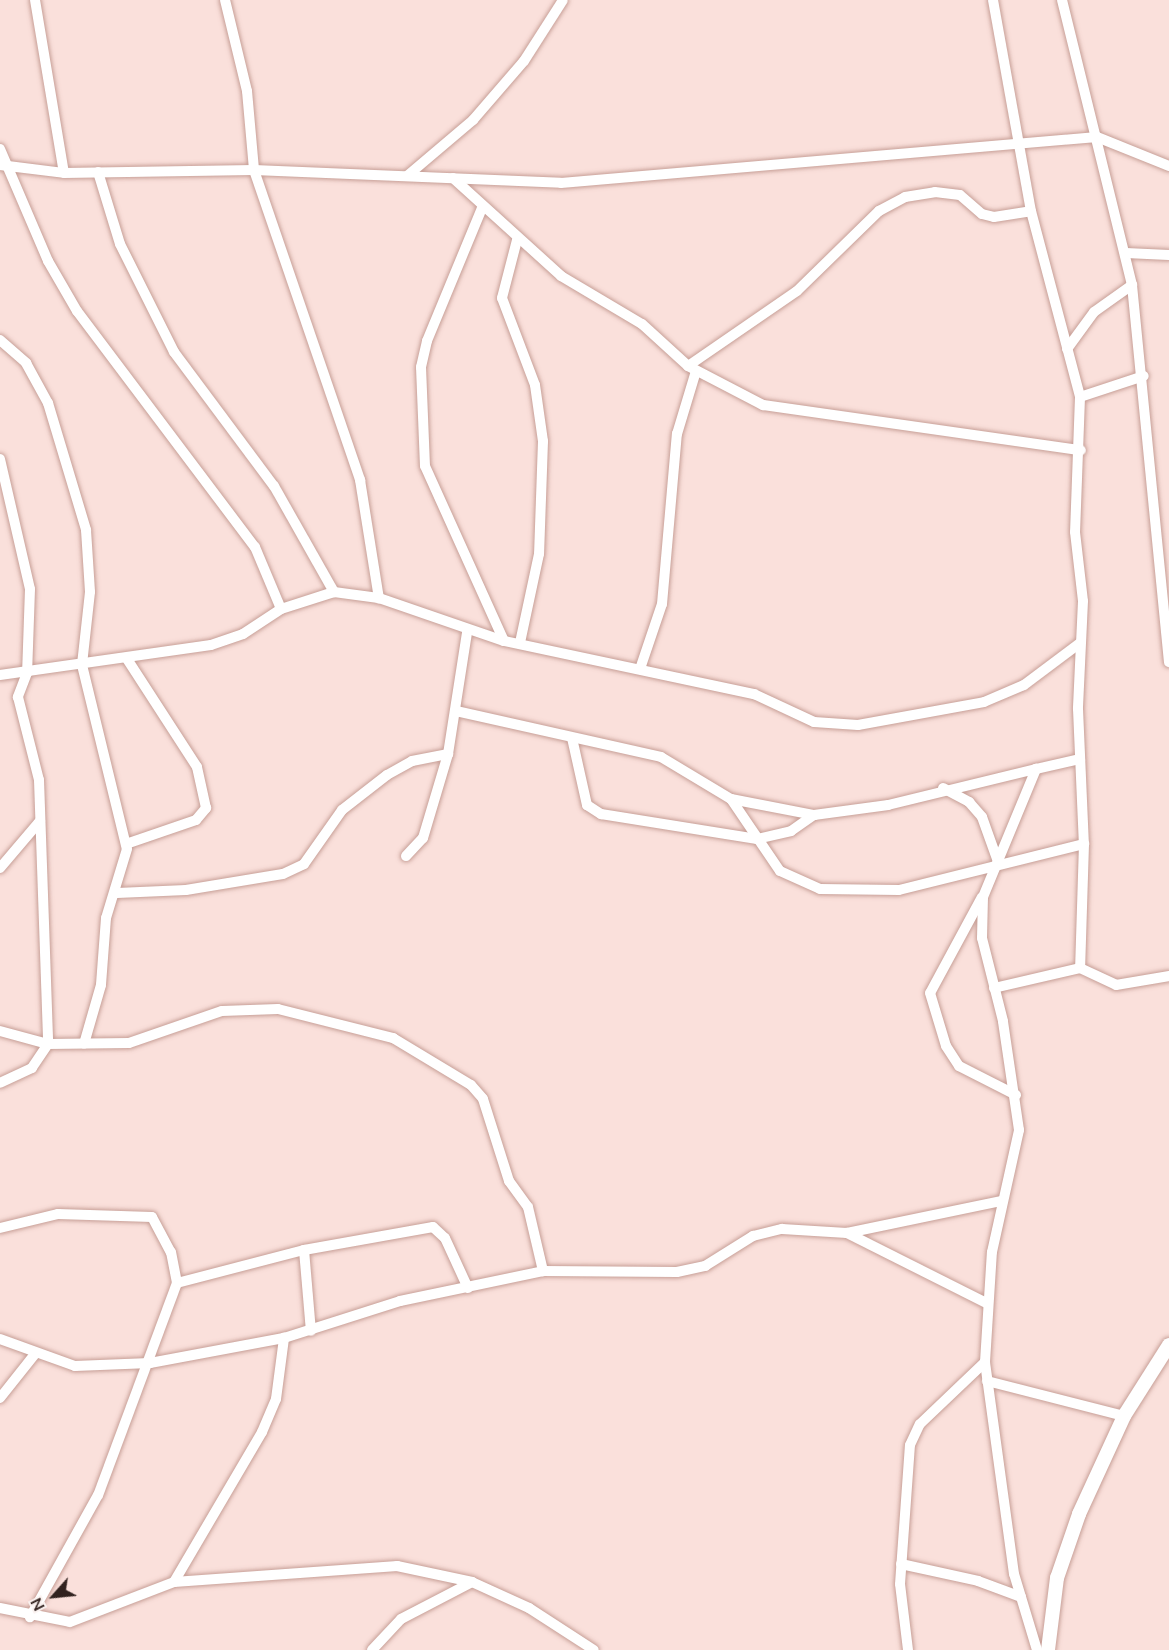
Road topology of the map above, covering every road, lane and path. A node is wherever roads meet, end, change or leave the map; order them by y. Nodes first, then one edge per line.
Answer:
1 (35, 0) edge
2 (225, 0) edge
3 (563, 0) edge
4 (993, 0) edge
5 (1062, 0) edge
6 (1097, 137) junction
7 (1020, 147) junction
8 (0, 149) edge
9 (3, 165) edge
10 (1169, 166) edge
11 (254, 170) junction
12 (64, 172) junction
13 (98, 172) junction
14 (407, 176) junction
15 (453, 178) junction
16 (482, 208) junction
17 (1031, 211) junction
18 (517, 240) junction
19 (1126, 253) junction
20 (1169, 255) edge
21 (1132, 285) junction
22 (0, 340) edge
23 (1067, 350) junction
24 (692, 369) junction
25 (1144, 376) junction
26 (1080, 397) junction
27 (1081, 450) junction
28 (0, 459) edge
29 (334, 592) junction
30 (379, 598) junction
31 (282, 609) junction
32 (467, 632) junction
33 (504, 641) junction
34 (520, 643) junction
35 (1080, 643) junction
36 (127, 659) junction
37 (1169, 662) edge
38 (82, 665) junction
39 (641, 666) junction
40 (27, 673) junction
41 (0, 675) edge
42 (456, 711) junction
43 (572, 738) junction
44 (448, 754) junction
45 (1080, 759) junction
46 (1036, 769) junction
47 (943, 788) junction
48 (731, 799) junction
49 (814, 815) junction
50 (40, 821) junction
51 (757, 838) junction
52 (126, 844) junction
53 (1084, 844) junction
54 (406, 856) dead end
55 (997, 859) junction
56 (0, 868) edge
57 (991, 870) junction
58 (117, 893) junction
59 (982, 897) junction
60 (1080, 968) junction
61 (1169, 976) edge
62 (994, 988) junction
63 (0, 1031) edge
64 (48, 1044) junction
65 (84, 1044) junction
66 (0, 1083) edge
67 (1016, 1095) junction
68 (1002, 1201) junction
69 (0, 1228) edge
70 (847, 1233) junction
71 (304, 1250) junction
72 (543, 1271) junction
73 (177, 1283) junction
74 (468, 1288) junction
75 (986, 1303) junction
76 (311, 1331) junction
77 (284, 1338) junction
78 (0, 1339) edge
79 (1169, 1345) edge
80 (35, 1354) junction
81 (986, 1362) junction
82 (150, 1363) junction
83 (987, 1381) junction
84 (0, 1398) edge
85 (1124, 1416) junction
86 (901, 1564) junction
87 (174, 1582) junction
88 (472, 1582) junction
89 (1021, 1597) junction
90 (0, 1608) edge
91 (30, 1617) junction
92 (372, 1650) edge
93 (594, 1650) edge
94 (908, 1650) edge
95 (1037, 1650) edge
96 (1048, 1650) edge

1 - 12 street
2 - 11 street
3 - 14 street
4 - 7 street
5 - 6 street
6 - 7 street
6 - 10 street
6 - 19 street
7 - 15 street
7 - 17 street
8 - 9 street
9 - 12 street
9 - 31 street
11 - 13 street
11 - 14 street
11 - 30 street
12 - 13 street
13 - 29 street
14 - 15 street
15 - 16 street
16 - 18 street
16 - 33 street
17 - 23 street
17 - 24 street
18 - 24 street
18 - 34 street
19 - 20 street
19 - 21 street
21 - 23 street
21 - 25 street
22 - 38 street
23 - 26 street
24 - 27 street
24 - 39 street
25 - 26 street
25 - 37 street
26 - 27 street
27 - 35 street
28 - 40 street
29 - 30 street
29 - 31 street
30 - 32 street
31 - 36 street
32 - 33 street
32 - 42 street
33 - 34 street
34 - 39 street
35 - 39 street
35 - 45 street
36 - 38 street
36 - 52 street
38 - 40 street
38 - 52 street
40 - 41 street
40 - 50 street
42 - 43 street
42 - 44 street
43 - 48 street
43 - 51 street
44 - 54 street
44 - 58 street
45 - 46 street
45 - 53 street
46 - 47 street
46 - 55 street
47 - 49 street
47 - 55 street
48 - 49 street
48 - 51 street
49 - 51 street
50 - 56 street
50 - 64 street
51 - 57 street
52 - 58 street
53 - 57 street
53 - 60 street
55 - 57 street
57 - 59 street
58 - 65 street
59 - 62 street
59 - 67 street
60 - 61 street
60 - 62 street
62 - 67 street
63 - 64 street
64 - 65 street
64 - 66 street
65 - 72 street
67 - 68 street
68 - 70 street
68 - 75 street
69 - 73 street
70 - 72 street
70 - 75 street
71 - 73 street
71 - 74 street
71 - 76 street
72 - 74 street
73 - 82 street
74 - 76 street
75 - 81 street
76 - 77 street
77 - 82 street
77 - 87 street
78 - 80 street
79 - 85 street
80 - 82 street
80 - 84 street
81 - 83 street
81 - 86 street
82 - 91 street
83 - 85 street
83 - 89 street
85 - 96 street
86 - 89 street
86 - 94 street
87 - 88 street
87 - 91 street
88 - 92 street
88 - 93 street
89 - 95 street
90 - 91 street

